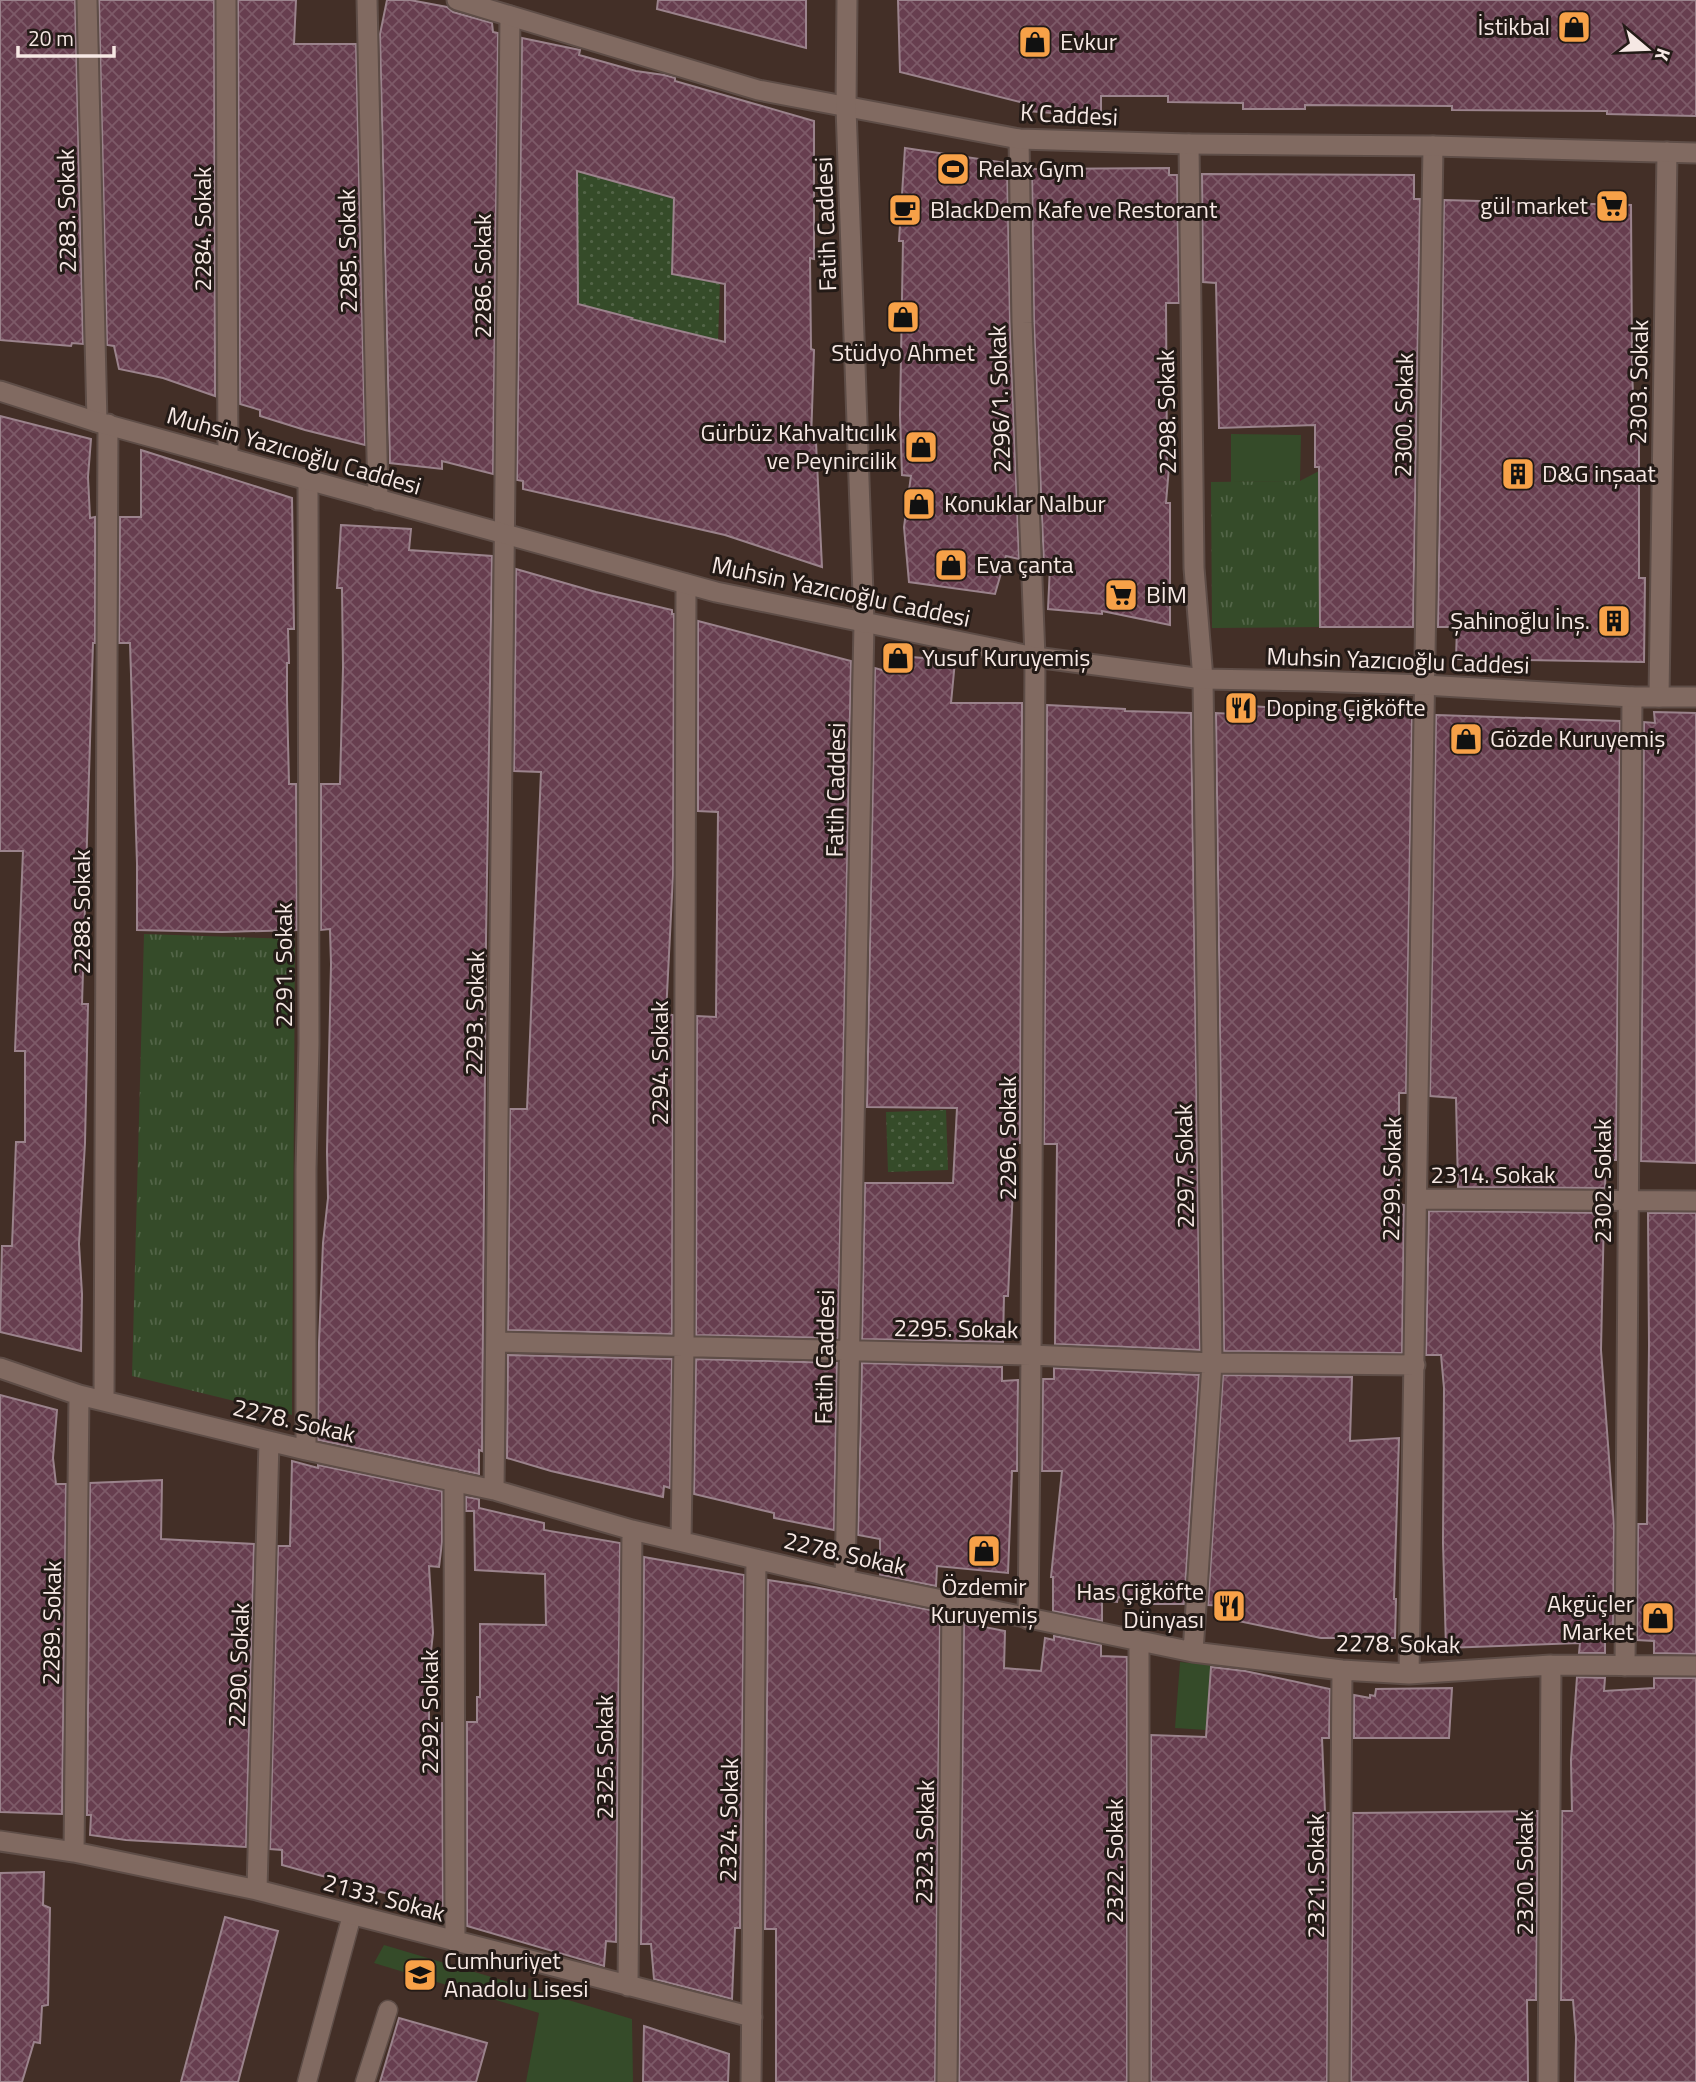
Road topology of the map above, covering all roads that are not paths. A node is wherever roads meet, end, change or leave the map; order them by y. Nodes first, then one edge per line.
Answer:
1 (87, 0) edge
2 (226, 0) edge
3 (368, 0) edge
4 (457, 0) edge
5 (847, 0) edge
6 (510, 16) junction
7 (846, 107) junction
8 (1019, 139) junction
9 (1189, 144) junction
10 (1433, 145) junction
11 (1667, 152) junction
12 (1696, 153) edge
13 (0, 391) edge
14 (102, 423) junction
15 (228, 458) junction
16 (308, 480) junction
17 (378, 500) junction
18 (506, 536) junction
19 (686, 584) junction
20 (864, 623) junction
21 (1035, 657) junction
22 (1203, 679) junction
23 (1424, 685) junction
24 (1632, 697) junction
25 (1659, 697) junction
26 (1696, 697) edge
27 (1416, 1199) junction
28 (1627, 1200) junction
29 (1696, 1201) edge
30 (496, 1342) junction
31 (684, 1346) junction
32 (850, 1351) junction
33 (1031, 1355) junction
34 (1212, 1363) junction
35 (1415, 1365) junction
36 (0, 1368) edge
37 (79, 1395) junction
38 (104, 1401) junction
39 (269, 1441) junction
40 (306, 1450) junction
41 (454, 1481) junction
42 (494, 1490) junction
43 (632, 1530) junction
44 (681, 1541) junction
45 (756, 1559) junction
46 (845, 1580) junction
47 (952, 1603) junction
48 (1028, 1619) junction
49 (1139, 1641) junction
50 (1194, 1652) junction
51 (1551, 1665) junction
52 (1625, 1666) junction
53 (1696, 1666) edge
54 (1342, 1670) junction
55 (1409, 1674) junction
56 (0, 1841) edge
57 (74, 1852) junction
58 (257, 1890) junction
59 (352, 1915) junction
60 (455, 1942) junction
61 (628, 1986) junction
62 (388, 2010) dead end
63 (752, 2017) junction
64 (307, 2082) edge
65 (365, 2082) edge
66 (751, 2082) edge
67 (947, 2082) edge
68 (1139, 2082) edge
69 (1339, 2082) edge
70 (1548, 2082) edge

1 - 14 street, 2283. Sokak
2 - 15 street, 2284. Sokak
3 - 17 street, 2285. Sokak
4 - 6 street, K Caddesi
5 - 7 street, Fatih Caddesi
6 - 7 street, K Caddesi
6 - 18 street, 2286. Sokak
7 - 8 street, K Caddesi
7 - 20 street, Fatih Caddesi
8 - 9 street, K Caddesi
8 - 21 street, 2296/1. Sokak
9 - 10 street, K Caddesi
9 - 22 street, 2298. Sokak
10 - 11 street, K Caddesi
10 - 23 street, 2300. Sokak
11 - 12 street, K Caddesi
11 - 25 street, 2303. Sokak
13 - 14 street, Muhsin Yazıcıoğlu Caddesi
14 - 15 street, Muhsin Yazıcıoğlu Caddesi
14 - 38 street, 2288. Sokak
15 - 16 street, Muhsin Yazıcıoğlu Caddesi
16 - 17 street, Muhsin Yazıcıoğlu Caddesi
16 - 40 street, 2291. Sokak
17 - 18 street, Muhsin Yazıcıoğlu Caddesi
18 - 19 street, Muhsin Yazıcıoğlu Caddesi
18 - 30 street, 2293. Sokak
19 - 20 street, Muhsin Yazıcıoğlu Caddesi
19 - 31 street, 2294. Sokak
20 - 21 street, Muhsin Yazıcıoğlu Caddesi
20 - 32 street, Fatih Caddesi
21 - 22 street, Muhsin Yazıcıoğlu Caddesi
21 - 33 street, 2296. Sokak
22 - 23 street, Muhsin Yazıcıoğlu Caddesi
22 - 34 street, 2297. Sokak
23 - 24 street, Muhsin Yazıcıoğlu Caddesi
23 - 27 street, 2299. Sokak
24 - 25 street, Muhsin Yazıcıoğlu Caddesi
24 - 28 street, 2302. Sokak
25 - 26 street, Muhsin Yazıcıoğlu Caddesi
27 - 28 street, 2314. Sokak
27 - 35 street, 2299. Sokak
28 - 29 street, 2314. Sokak
28 - 52 street, 2302. Sokak
30 - 31 street, 2295. Sokak
30 - 42 street, 2293. Sokak
31 - 32 street, 2295. Sokak
31 - 44 street, 2294. Sokak
32 - 33 street, 2295. Sokak
32 - 46 street, Fatih Caddesi
33 - 34 street, 2295. Sokak
33 - 48 street, 2296. Sokak
34 - 35 street, 2295. Sokak
34 - 50 street, 2297. Sokak
35 - 55 street, 2299. Sokak
36 - 37 street, 2278. Sokak
37 - 38 street, 2278. Sokak
37 - 57 street, 2289. Sokak
38 - 39 street, 2278. Sokak
39 - 40 street, 2278. Sokak
39 - 58 street, 2290. Sokak
40 - 41 street, 2278. Sokak
41 - 42 street, 2278. Sokak
41 - 60 street, 2292. Sokak
42 - 43 street, 2278. Sokak
43 - 44 street, 2278. Sokak
43 - 61 street, 2325. Sokak
44 - 45 street, 2278. Sokak
45 - 46 street, 2278. Sokak
45 - 63 street, 2324. Sokak
46 - 47 street, 2278. Sokak
47 - 48 street, 2278. Sokak
47 - 67 street, 2323. Sokak
48 - 49 street, 2278. Sokak
49 - 50 street, 2278. Sokak
49 - 68 street, 2322. Sokak
50 - 54 street, 2278. Sokak
51 - 52 street, 2278. Sokak
51 - 55 street, 2278. Sokak
51 - 70 street, 2320. Sokak
52 - 53 street, 2278. Sokak
54 - 55 street, 2278. Sokak
54 - 69 street, 2321. Sokak
56 - 57 street, 2133. Sokak
57 - 58 street, 2133. Sokak
58 - 59 street, 2133. Sokak
59 - 60 street, 2133. Sokak
59 - 64 lane
60 - 61 street, 2133. Sokak
61 - 63 street, 2133. Sokak
62 - 65 lane
63 - 66 street, 2324. Sokak

